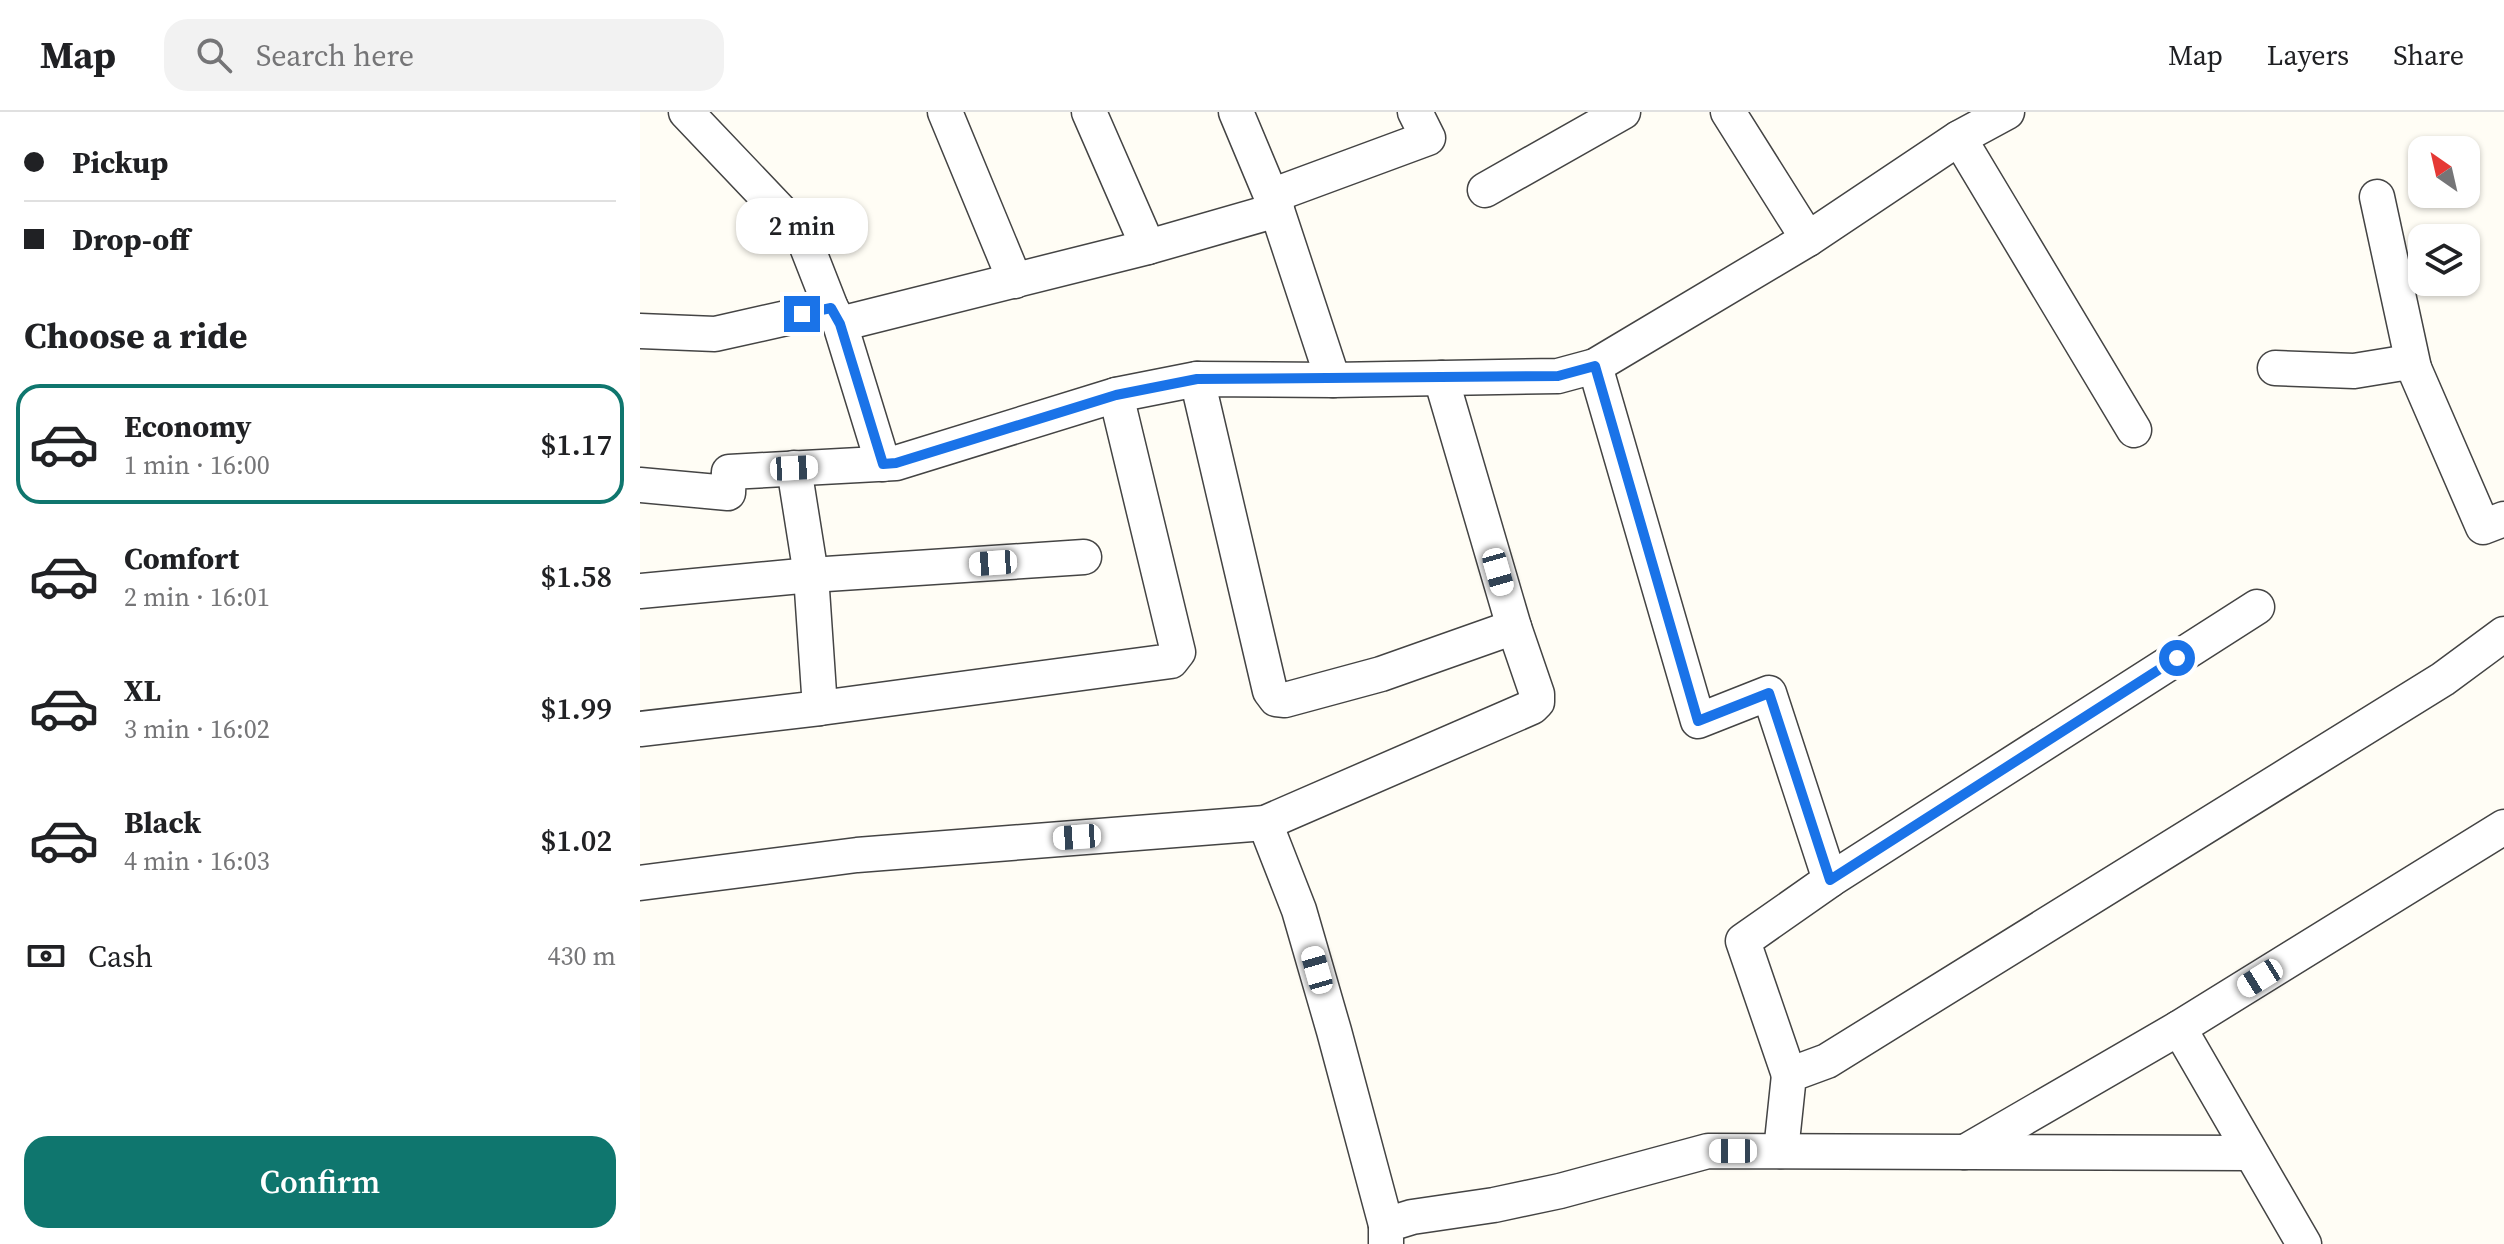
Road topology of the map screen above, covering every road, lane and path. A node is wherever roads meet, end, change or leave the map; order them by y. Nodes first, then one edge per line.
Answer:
1 (686, 112) edge
2 (945, 112) edge
3 (1089, 112) edge
4 (1236, 112) edge
5 (1415, 112) edge
6 (1623, 112) edge
7 (1728, 112) edge
8 (2007, 112) edge
9 (1959, 138) junction
10 (1485, 190) dead end
11 (2377, 197) dead end
12 (1274, 203) junction
13 (1808, 239) junction
14 (1148, 247) junction
15 (1015, 281) junction
16 (836, 316) junction
17 (640, 331) edge
18 (1595, 366) junction
19 (2275, 368) dead end
20 (2414, 368) junction
21 (1441, 378) junction
22 (1197, 379) junction
23 (1333, 380) junction
24 (1116, 395) junction
25 (2134, 430) dead end
26 (883, 464) junction
27 (794, 468) junction
28 (640, 485) edge
29 (2504, 519) edge
30 (1084, 557) dead end
31 (811, 575) junction
32 (640, 591) edge
33 (2257, 607) dead end
34 (1514, 627) junction
35 (2504, 634) edge
36 (820, 708) junction
37 (640, 729) edge
38 (1265, 823) junction
39 (2504, 827) edge
40 (1830, 880) junction
41 (640, 883) edge
42 (2179, 1028) junction
43 (1789, 1075) junction
44 (1781, 1151) junction
45 (1964, 1152) junction
46 (2250, 1153) junction
47 (1386, 1234) edge
48 (2304, 1244) edge

1 - 16 street
2 - 15 street
3 - 14 street
4 - 12 street
5 - 12 street
6 - 10 street
7 - 13 street
8 - 9 street
9 - 13 street
9 - 25 street
11 - 20 street
12 - 14 street
12 - 23 street
13 - 18 street
14 - 15 street
15 - 16 street
16 - 17 street
16 - 26 street
18 - 21 street
18 - 40 street
19 - 20 street
20 - 29 street
21 - 23 street
21 - 34 street
22 - 23 street
22 - 24 street
22 - 34 street
24 - 26 street
24 - 36 street
26 - 27 street
27 - 28 street
27 - 31 street
30 - 31 street
31 - 32 street
31 - 36 street
33 - 40 street
34 - 38 street
35 - 43 street
36 - 37 street
38 - 41 street
38 - 47 street
39 - 42 street
40 - 43 street
42 - 45 street
42 - 46 street
43 - 44 street
44 - 45 street
44 - 47 street
45 - 46 street
46 - 48 street

